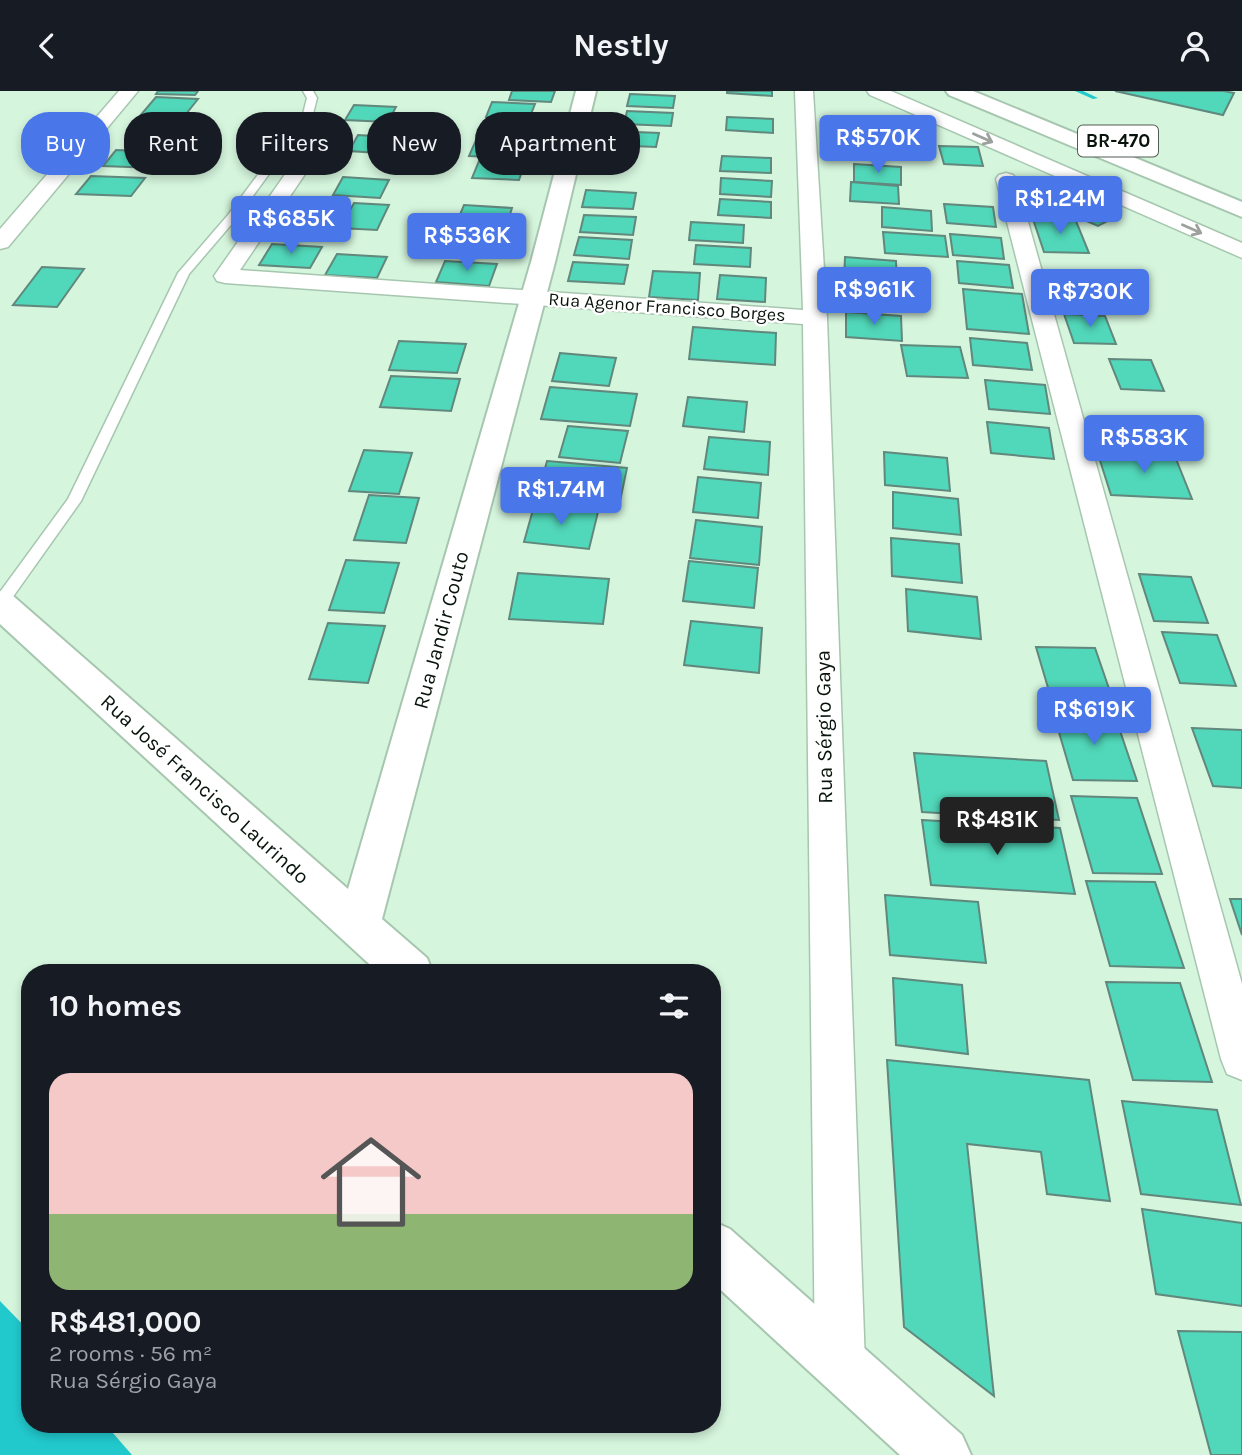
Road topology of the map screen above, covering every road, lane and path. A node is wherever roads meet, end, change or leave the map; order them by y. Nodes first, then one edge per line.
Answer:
1 (129, 91) edge
2 (308, 91) edge
3 (586, 91) edge
4 (804, 91) edge
5 (876, 91) edge
6 (956, 91) edge
7 (994, 91) edge
8 (295, 175) edge
9 (1006, 179) dead end
10 (1242, 191) edge
11 (1242, 210) edge
12 (0, 242) edge
13 (1242, 251) edge
14 (533, 298) junction
15 (815, 318) junction
16 (0, 604) edge
17 (359, 926) junction
18 (401, 964) edge
19 (1242, 1059) edge
20 (721, 1256) edge
21 (840, 1363) junction
22 (942, 1455) edge

1 - 12 street
2 - 16 lane
3 - 14 main road, Rua Jandir Couto
4 - 15 street, Rua Sérgio Gaya
5 -> 13 street
6 - 11 main road, BR-470
7 - 10 main road, BR-470
8 - 14 street, Rua Agenor Francisco Borges
9 - 19 street
14 - 15 street, Rua Agenor Francisco Borges
14 - 17 main road, Rua Jandir Couto
15 - 21 street, Rua Sérgio Gaya
16 - 17 main road, Rua José Francisco Laurindo
17 - 18 main road, Rua José Francisco Laurindo
20 - 21 main road
21 - 22 main road

